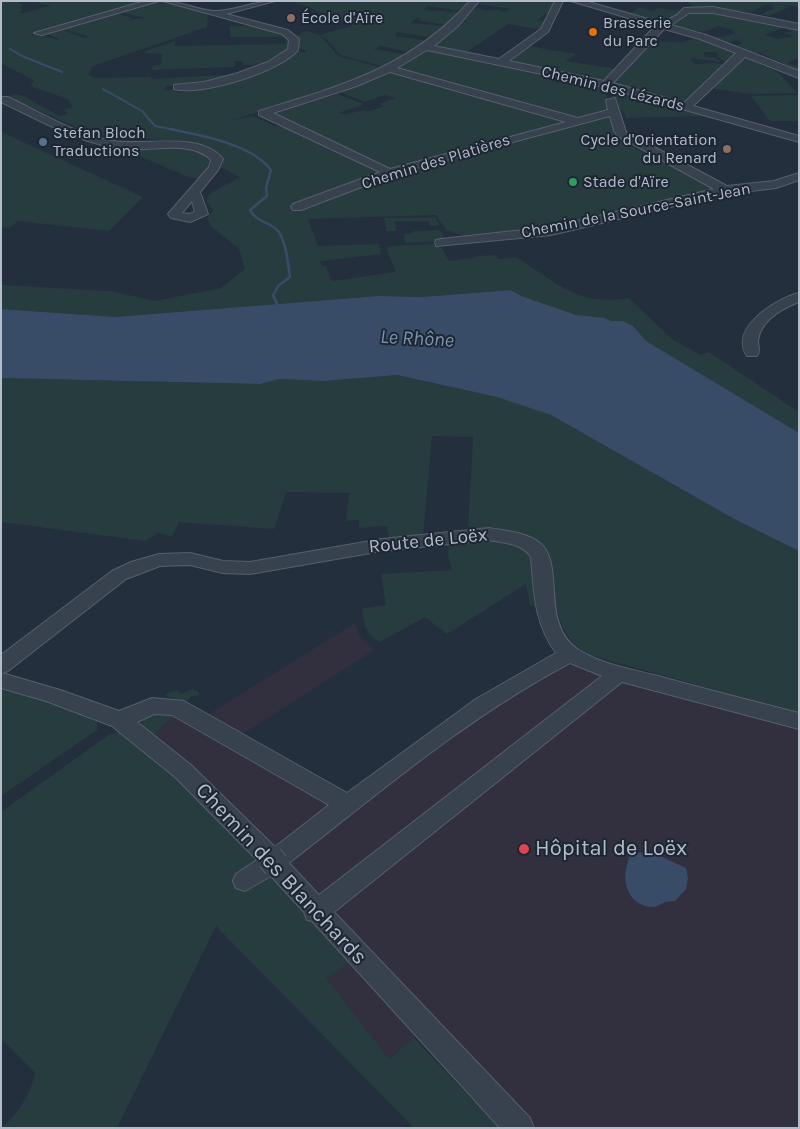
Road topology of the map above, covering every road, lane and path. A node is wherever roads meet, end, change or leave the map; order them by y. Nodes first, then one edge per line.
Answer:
1 (155, 1) edge
2 (167, 1) edge
3 (271, 1) edge
4 (475, 1) edge
5 (559, 1) edge
6 (575, 1) edge
7 (685, 6) edge
8 (218, 14) junction
9 (664, 26) junction
10 (799, 27) edge
11 (39, 32) dead end
12 (425, 46) junction
13 (746, 54) junction
14 (502, 62) junction
15 (391, 69) junction
16 (799, 76) edge
17 (606, 84) junction
18 (178, 87) dead end
19 (2, 101) edge
20 (686, 107) junction
21 (614, 112) junction
22 (575, 121) junction
23 (799, 139) edge
24 (390, 173) junction
25 (799, 176) edge
26 (725, 190) junction
27 (194, 192) junction
28 (298, 207) dead end
29 (441, 243) dead end
30 (799, 297) edge
31 (752, 353) dead end
32 (570, 654) junction
33 (1, 666) edge
34 (619, 673) junction
35 (1, 680) edge
36 (120, 720) junction
37 (799, 721) edge
38 (348, 805) junction
39 (244, 881) dead end
40 (316, 912) junction
41 (520, 1128) edge

1 - 11 street
2 - 8 street
3 - 8 street
4 - 12 street
5 - 14 street
6 - 9 street
7 - 9 street
7 - 10 street
8 - 18 street
9 - 13 street
9 - 17 street
12 - 14 street, Chemin des Lézards
12 - 15 street
13 - 16 street
13 - 20 street
14 - 17 street, Chemin des Lézards
15 - 22 street, Chemin des Platières
15 - 24 street
17 - 20 street, Chemin des Lézards
17 - 21 street
19 - 27 street
20 - 23 street, Chemin des Lézards
21 - 22 street, Chemin des Platières
21 - 26 street
22 - 24 street, Chemin des Platières
24 - 28 street, Chemin des Platières
25 - 26 street, Chemin de la Source-Saint-Jean
26 - 29 street, Chemin de la Source-Saint-Jean
27 - 27 street
30 - 31 street
32 - 33 street, Route de Loëx
32 - 34 street
32 - 38 street
34 - 37 street
34 - 40 street
35 - 36 street, Chemin des Blanchards
36 - 38 street
36 - 40 street, Chemin des Blanchards
38 - 39 street
40 - 41 street, Chemin des Blanchards

